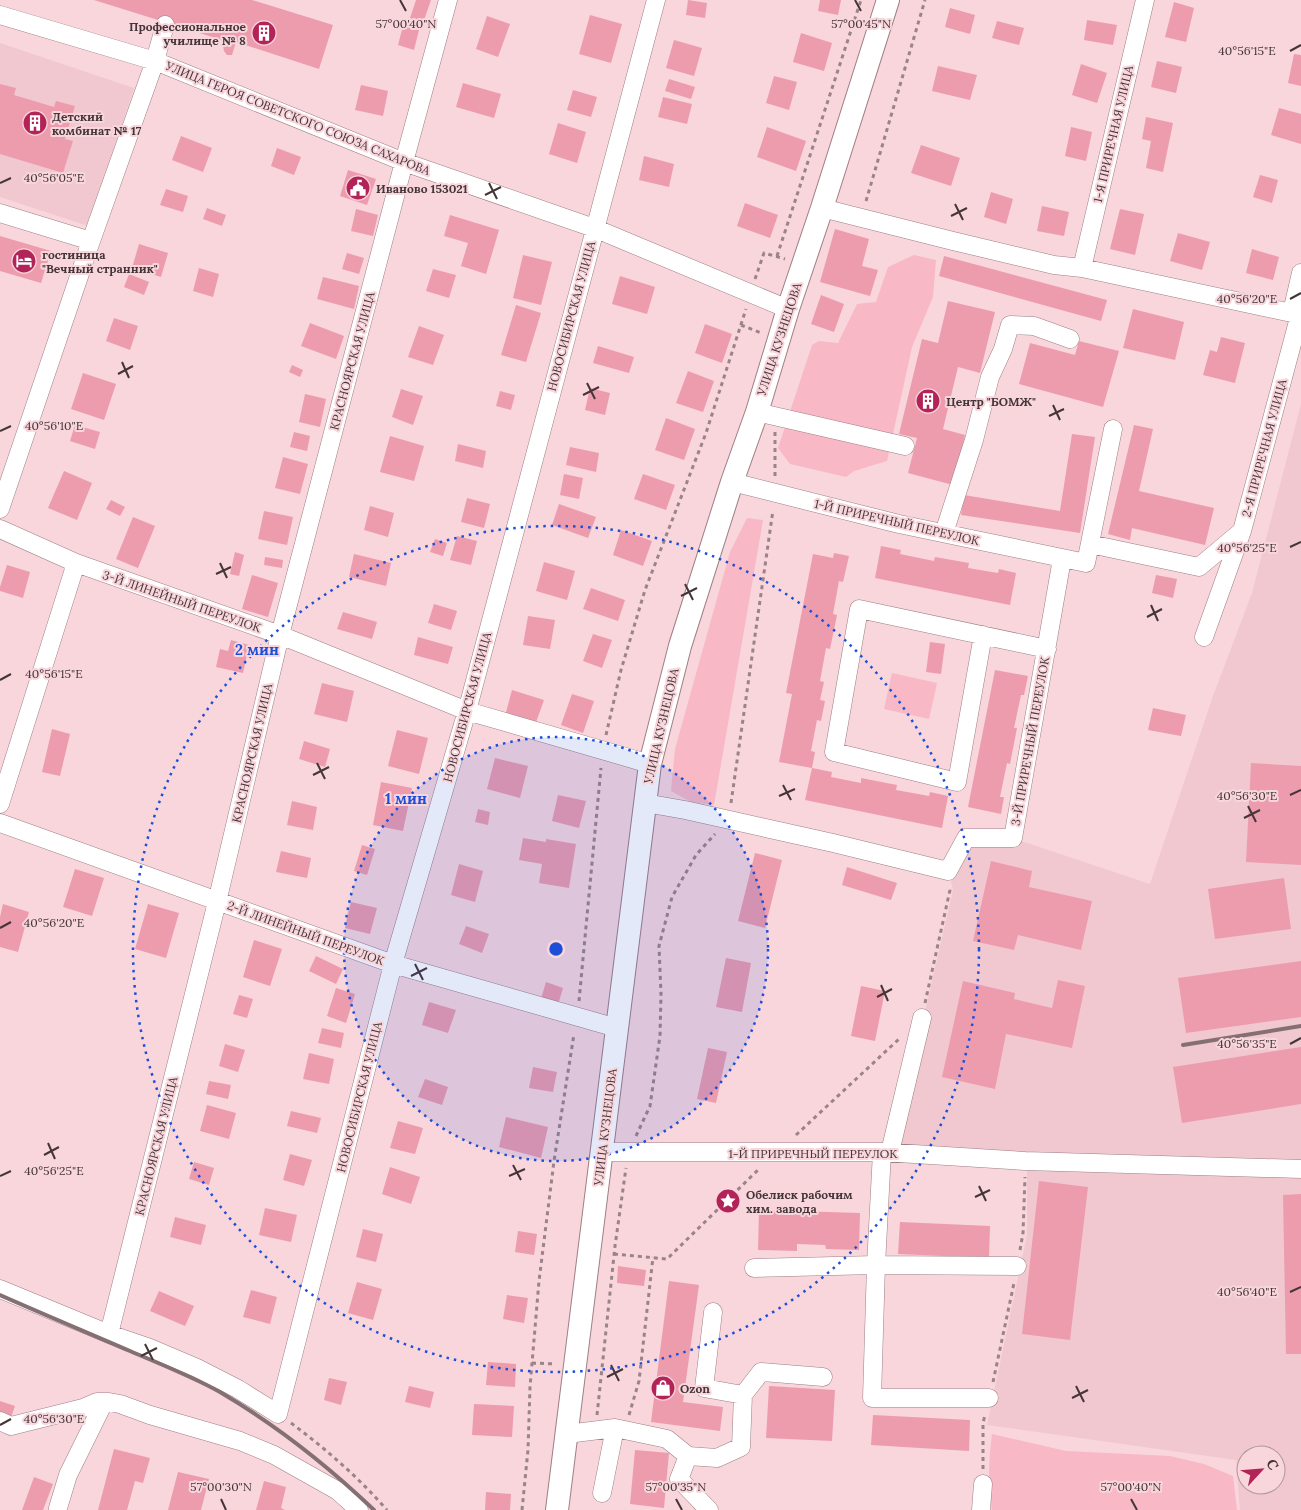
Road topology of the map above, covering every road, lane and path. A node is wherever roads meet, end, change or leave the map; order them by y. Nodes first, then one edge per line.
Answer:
1 (448, 0) edge
2 (656, 0) edge
3 (861, 0) edge
4 (888, 0) edge
5 (925, 0) edge
6 (1145, 0) edge
7 (0, 15) edge
8 (166, 25) dead end
9 (155, 61) junction
10 (404, 162) junction
11 (822, 208) junction
12 (0, 213) edge
13 (862, 218) junction
14 (594, 228) junction
15 (91, 241) junction
16 (777, 256) dead end
17 (1082, 268) junction
18 (1301, 273) edge
19 (788, 309) junction
20 (1298, 314) edge
21 (740, 325) dead end
22 (1070, 339) dead end
23 (757, 412) junction
24 (1113, 429) dead end
25 (905, 446) dead end
26 (732, 482) junction
27 (775, 493) junction
28 (0, 509) edge
29 (0, 529) edge
30 (1242, 531) junction
31 (944, 533) junction
32 (1090, 544) junction
33 (1062, 559) junction
34 (76, 563) junction
35 (280, 635) junction
36 (983, 635) junction
37 (1204, 637) dead end
38 (1047, 649) junction
39 (467, 711) junction
40 (602, 750) junction
41 (650, 764) junction
42 (645, 803) junction
43 (0, 804) edge
44 (728, 820) junction
45 (0, 823) edge
46 (948, 872) junction
47 (217, 902) junction
48 (393, 964) junction
49 (577, 1017) junction
50 (922, 1018) joint
51 (617, 1028) junction
52 (602, 1152) junction
53 (886, 1152) junction
54 (1025, 1161) junction
55 (1301, 1169) edge
56 (653, 1258) dead end
57 (876, 1265) junction
58 (1017, 1266) junction
59 (754, 1268) dead end
60 (0, 1289) edge
61 (713, 1312) dead end
62 (109, 1334) junction
63 (823, 1377) dead end
64 (743, 1395) junction
65 (989, 1398) junction
66 (104, 1402) junction
67 (278, 1414) junction
68 (0, 1421) edge
69 (615, 1428) junction
70 (567, 1434) junction
71 (688, 1456) junction
72 (983, 1484) joint
73 (602, 1494) dead end
74 (58, 1508) dead end
75 (359, 1510) edge
76 (387, 1510) edge
77 (522, 1510) edge
78 (557, 1510) edge
79 (709, 1510) edge
80 (981, 1510) edge

1 - 10 street, КРАСНОЯРСКАЯ УЛИЦА
2 - 14 street, НОВОСИБИРСКАЯ УЛИЦА
3 - 16 path
4 - 11 main road, УЛИЦА КУЗНЕЦОВА
5 - 13 path
6 - 17 street, 1-Я ПРИРЕЧНАЯ УЛИЦА
7 - 9 street, УЛИЦА ГЕРОЯ СОВЕТСКОГО СОЮЗА САХАРОВА
8 - 9 street
9 - 10 street, УЛИЦА ГЕРОЯ СОВЕТСКОГО СОЮЗА САХАРОВА
9 - 15 street
10 - 14 street, УЛИЦА ГЕРОЯ СОВЕТСКОГО СОЮЗА САХАРОВА
10 - 35 street, КРАСНОЯРСКАЯ УЛИЦА
11 - 13 street
11 - 19 main road, УЛИЦА КУЗНЕЦОВА
12 - 15 street
13 - 17 street
14 - 19 street, УЛИЦА ГЕРОЯ СОВЕТСКОГО СОЮЗА САХАРОВА
14 - 39 street, НОВОСИБИРСКАЯ УЛИЦА
15 - 28 street
17 - 20 street
18 - 20 street, 2-Я ПРИРЕЧНАЯ УЛИЦА
19 - 23 main road, УЛИЦА КУЗНЕЦОВА
20 - 30 street, 2-Я ПРИРЕЧНАЯ УЛИЦА
21 - 40 path
22 - 31 street
23 - 25 street
23 - 26 main road, УЛИЦА КУЗНЕЦОВА
24 - 32 street
26 - 27 street, 1-Й ПРИРЕЧНЫЙ ПЕРЕУЛОК
26 - 41 main road, УЛИЦА КУЗНЕЦОВА
27 - 31 street, 1-Й ПРИРЕЧНЫЙ ПЕРЕУЛОК
27 - 44 path
29 - 34 street, 3-Й ЛИНЕЙНЫЙ ПЕРЕУЛОК
30 - 32 street
30 - 37 street, 2-Я ПРИРЕЧНАЯ УЛИЦА
31 - 33 street, 1-Й ПРИРЕЧНЫЙ ПЕРЕУЛОК
32 - 33 street, 1-Й ПРИРЕЧНЫЙ ПЕРЕУЛОК
33 - 38 street, 3-Й ПРИРЕЧНЫЙ ПЕРЕУЛОК
34 - 35 street, 3-Й ЛИНЕЙНЫЙ ПЕРЕУЛОК
34 - 43 street
35 - 39 street, 3-Й ЛИНЕЙНЫЙ ПЕРЕУЛОК
35 - 47 street, КРАСНОЯРСКАЯ УЛИЦА
36 - 36 street
36 - 38 street
38 - 46 street, 3-Й ПРИРЕЧНЫЙ ПЕРЕУЛОК
39 - 40 street, 3-Й ЛИНЕЙНЫЙ ПЕРЕУЛОК
39 - 48 street, НОВОСИБИРСКАЯ УЛИЦА
40 - 41 street, 3-Й ЛИНЕЙНЫЙ ПЕРЕУЛОК
40 - 49 path
41 - 42 main road, УЛИЦА КУЗНЕЦОВА
42 - 44 street
42 - 51 main road, УЛИЦА КУЗНЕЦОВА
44 - 46 street
45 - 47 street, 2-Й ЛИНЕЙНЫЙ ПЕРЕУЛОК
46 - 50 path
47 - 48 street, 2-Й ЛИНЕЙНЫЙ ПЕРЕУЛОК
47 - 62 street, КРАСНОЯРСКАЯ УЛИЦА
48 - 49 street, 2-Й ЛИНЕЙНЫЙ ПЕРЕУЛОК
48 - 67 street, НОВОСИБИРСКАЯ УЛИЦА
49 - 51 street, 2-Й ЛИНЕЙНЫЙ ПЕРЕУЛОК
49 - 77 path
50 - 53 street
51 - 52 main road, УЛИЦА КУЗНЕЦОВА
52 - 53 street, 1-Й ПРИРЕЧНЫЙ ПЕРЕУЛОК
52 - 70 main road, УЛИЦА КУЗНЕЦОВА
53 - 54 street, 1-Й ПРИРЕЧНЫЙ ПЕРЕУЛОК
53 - 57 street
54 - 55 street, 1-Й ПРИРЕЧНЫЙ ПЕРЕУЛОК
54 - 58 path
56 - 69 path
57 - 58 street
57 - 59 street
57 - 65 street
58 - 65 path
60 - 62 street
61 - 64 street
62 - 67 street
63 - 64 street
64 - 71 street
65 - 72 path
66 - 68 street
66 - 74 street
66 - 75 street
67 - 76 path
69 - 70 street
69 - 71 street
69 - 73 street
70 - 78 main road, УЛИЦА КУЗНЕЦОВА
71 - 79 street
72 - 80 street

